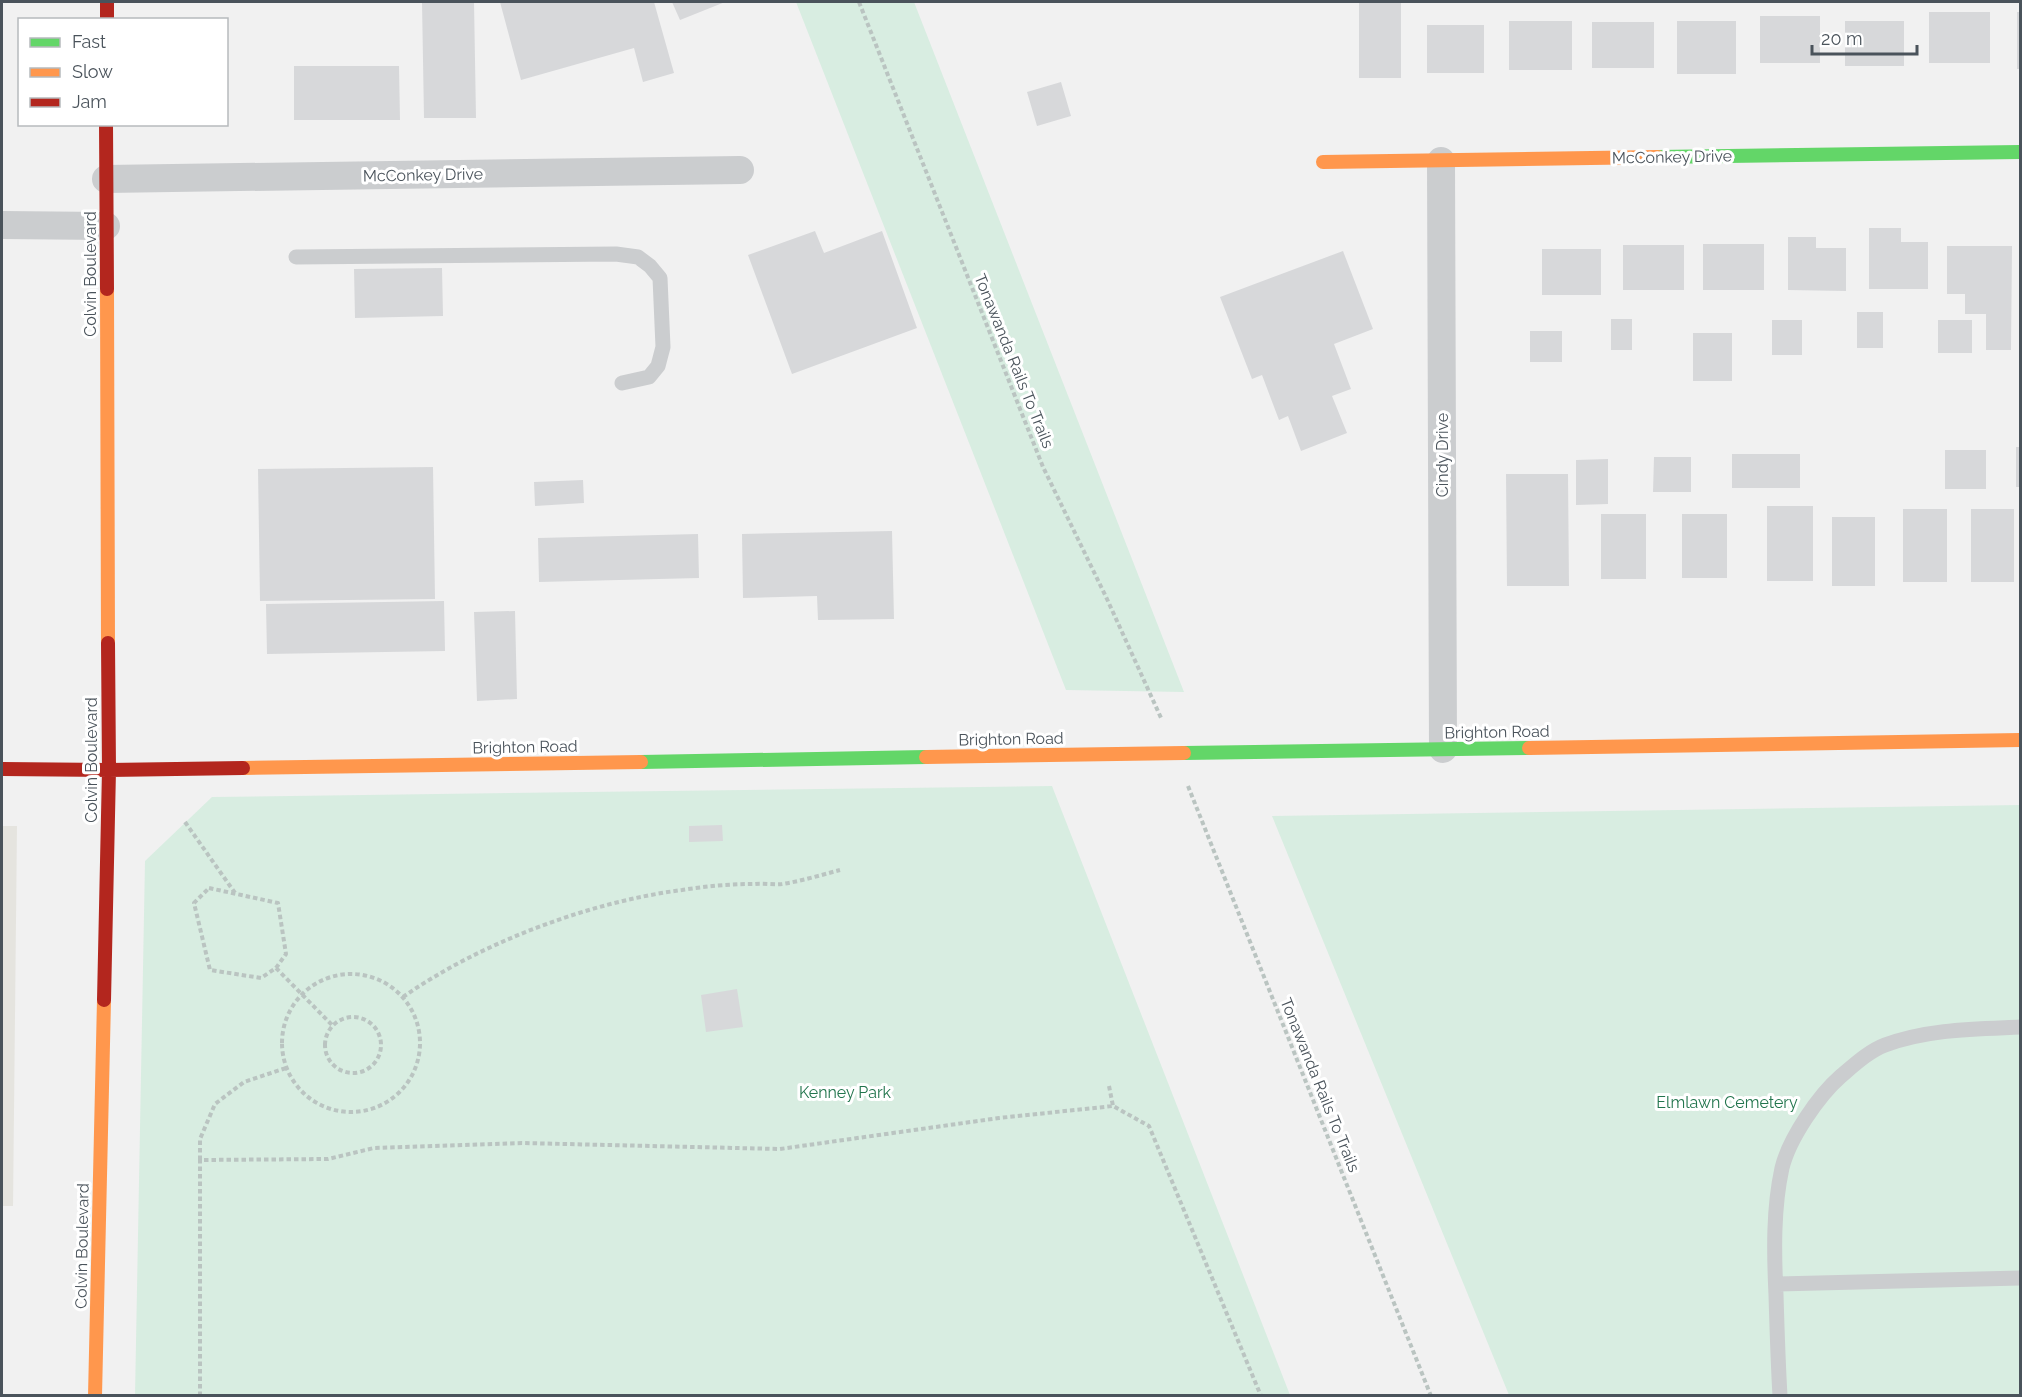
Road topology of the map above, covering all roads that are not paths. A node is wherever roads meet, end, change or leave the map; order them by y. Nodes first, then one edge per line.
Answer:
1 (107, 2) edge
2 (107, 18) edge
3 (106, 126) edge
4 (2020, 152) edge
5 (1441, 161) junction
6 (1323, 162) dead end
7 (740, 170) dead end
8 (106, 179) junction
9 (2, 225) edge
10 (106, 226) junction
11 (296, 257) dead end
12 (622, 383) dead end
13 (2020, 740) edge
14 (1443, 749) junction
15 (2, 769) edge
16 (109, 770) junction
17 (2020, 1028) edge
18 (2020, 1278) edge
19 (1776, 1284) junction
20 (95, 1395) edge
21 (1780, 1395) edge

1 - 2 street
3 - 8 street, Colvin Boulevard
4 - 5 street, McConkey Drive
5 - 6 street, McConkey Drive
5 - 14 street, Cindy Drive
7 - 8 street, McConkey Drive
8 - 10 street, Colvin Boulevard
9 - 10 street
10 - 16 street, Colvin Boulevard
11 - 12 lane
13 - 14 street, Brighton Road
14 - 16 street, Brighton Road
15 - 16 street, Brighton Road
16 - 20 street, Colvin Boulevard
17 - 19 lane
18 - 19 lane
19 - 21 lane

